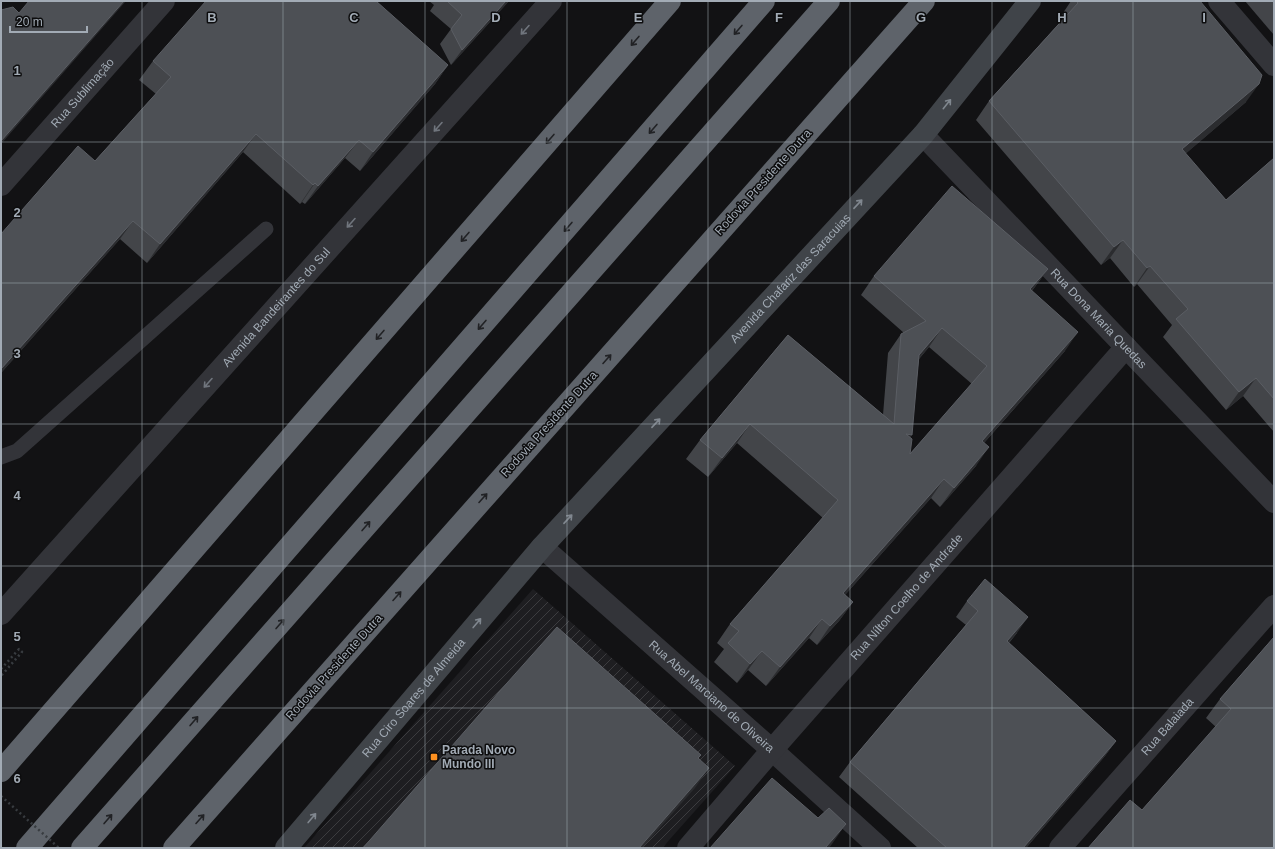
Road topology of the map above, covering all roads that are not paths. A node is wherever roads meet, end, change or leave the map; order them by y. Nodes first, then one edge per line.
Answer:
1 (164, 1) edge
2 (551, 1) edge
3 (670, 1) edge
4 (764, 1) edge
5 (829, 1) edge
6 (924, 1) edge
7 (1030, 1) edge
8 (1219, 1) edge
9 (1274, 65) edge
10 (923, 135) junction
11 (1, 185) edge
12 (266, 229) dead end
13 (1126, 347) junction
14 (1, 457) edge
15 (1274, 502) edge
16 (542, 548) junction
17 (1274, 606) edge
18 (1, 614) edge
19 (772, 750) junction
20 (1, 771) edge
21 (27, 848) edge
22 (82, 848) edge
23 (174, 848) edge
24 (286, 848) edge
25 (688, 848) edge
26 (880, 848) edge
27 (1060, 848) edge

1 - 11 street, Rua Sublimação
2 -> 18 street, Avenida Bandeirantes do Sul
3 -> 20 highway
4 -> 21 highway
22 -> 5 highway
23 -> 6 highway, Rodovia Presidente Dutra
10 -> 7 main road, Avenida Chafariz das Saracuias
8 - 9 street
10 - 13 street, Rua Dona Maria Quedas
16 -> 10 main road, Avenida Chafariz das Saracuias
12 - 14 lane
13 - 15 street, Rua Dona Maria Quedas
13 - 19 street, Rua Nílton Coelho de Andrade
16 - 19 street, Rua Abel Marciano de Oliveira
24 -> 16 main road, Rua Ciro Soares de Almeida
17 - 27 street, Rua Balaiada
19 - 25 street, Rua Nílton Coelho de Andrade
19 - 26 street, Rua Abel Marciano de Oliveira

